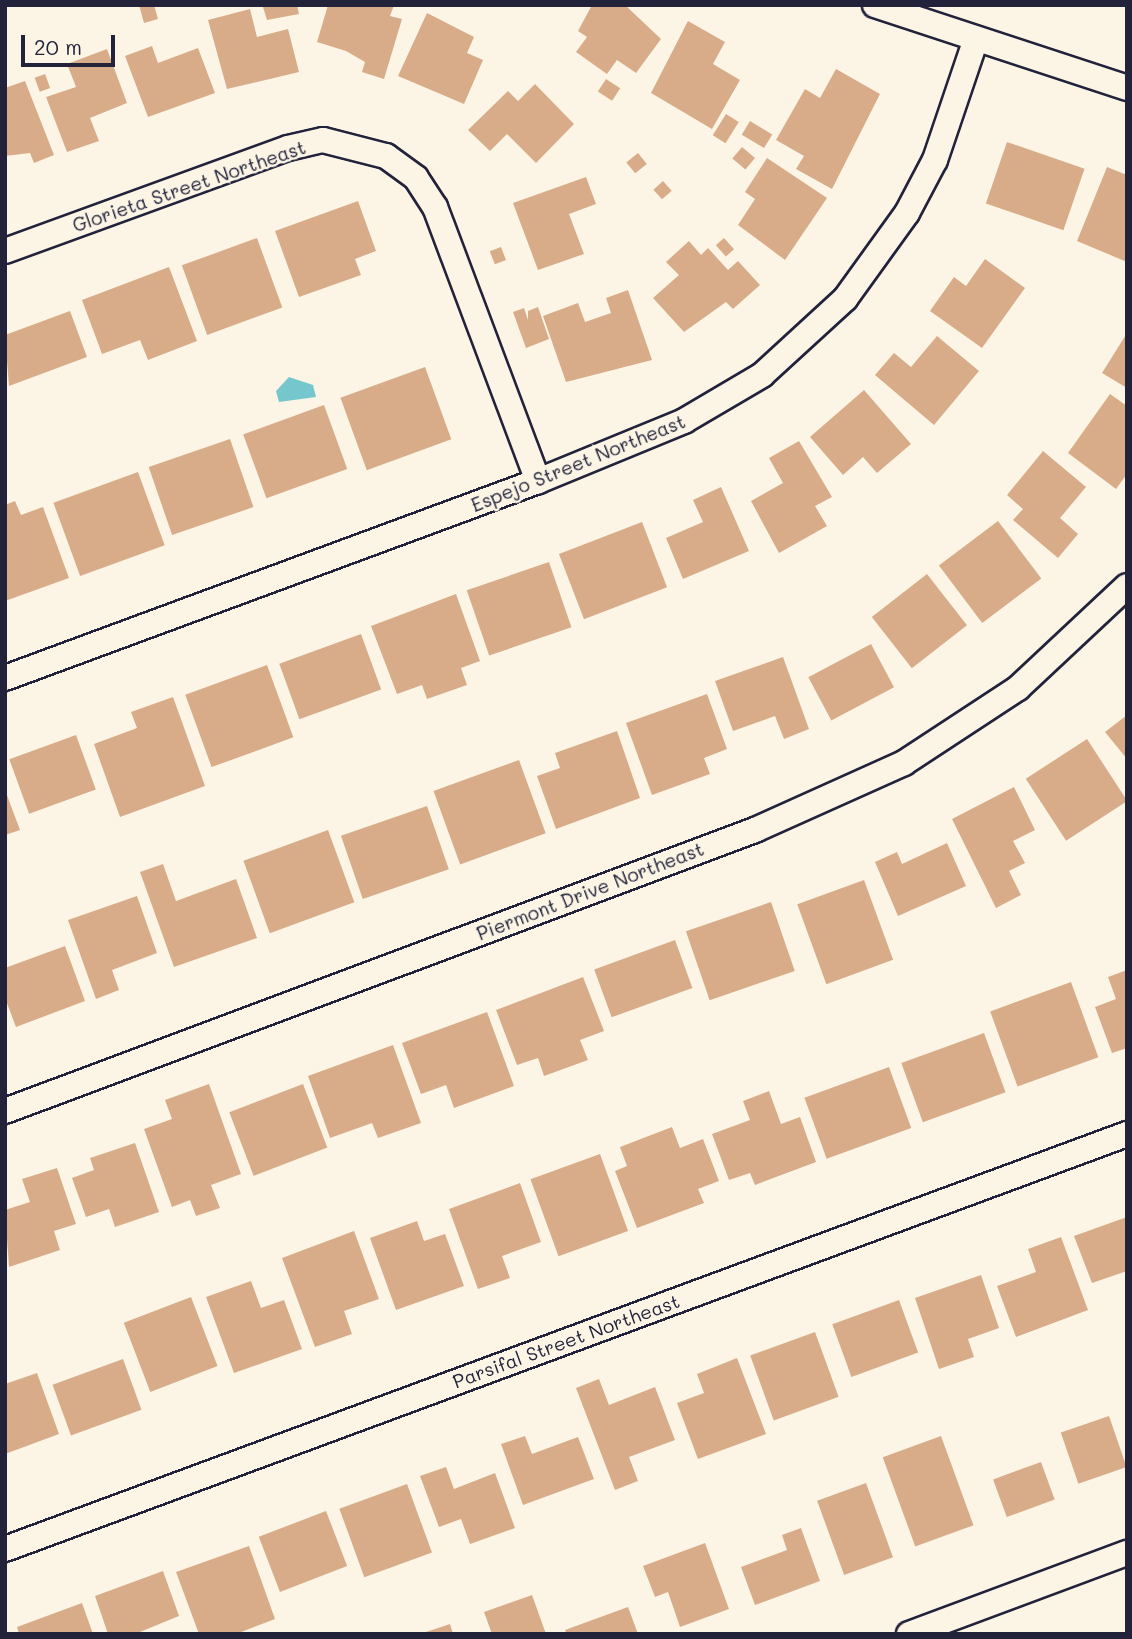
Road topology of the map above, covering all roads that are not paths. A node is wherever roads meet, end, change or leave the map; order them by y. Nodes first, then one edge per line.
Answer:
1 (875, 5) edge
2 (976, 39) junction
3 (1127, 88) edge
4 (5, 251) edge
5 (538, 481) junction
6 (1127, 586) edge
7 (5, 678) edge
8 (5, 1111) edge
9 (1127, 1134) edge
10 (5, 1549) edge
11 (1127, 1553) edge
12 (909, 1634) edge

1 - 2 street
2 - 3 street
2 - 5 street, Espejo Street Northeast
4 - 5 street, Glorieta Street Northeast
5 - 7 street, Espejo Street Northeast
6 - 8 street, Piermont Drive Northeast
9 - 10 street, Parsifal Street Northeast
11 - 12 street

